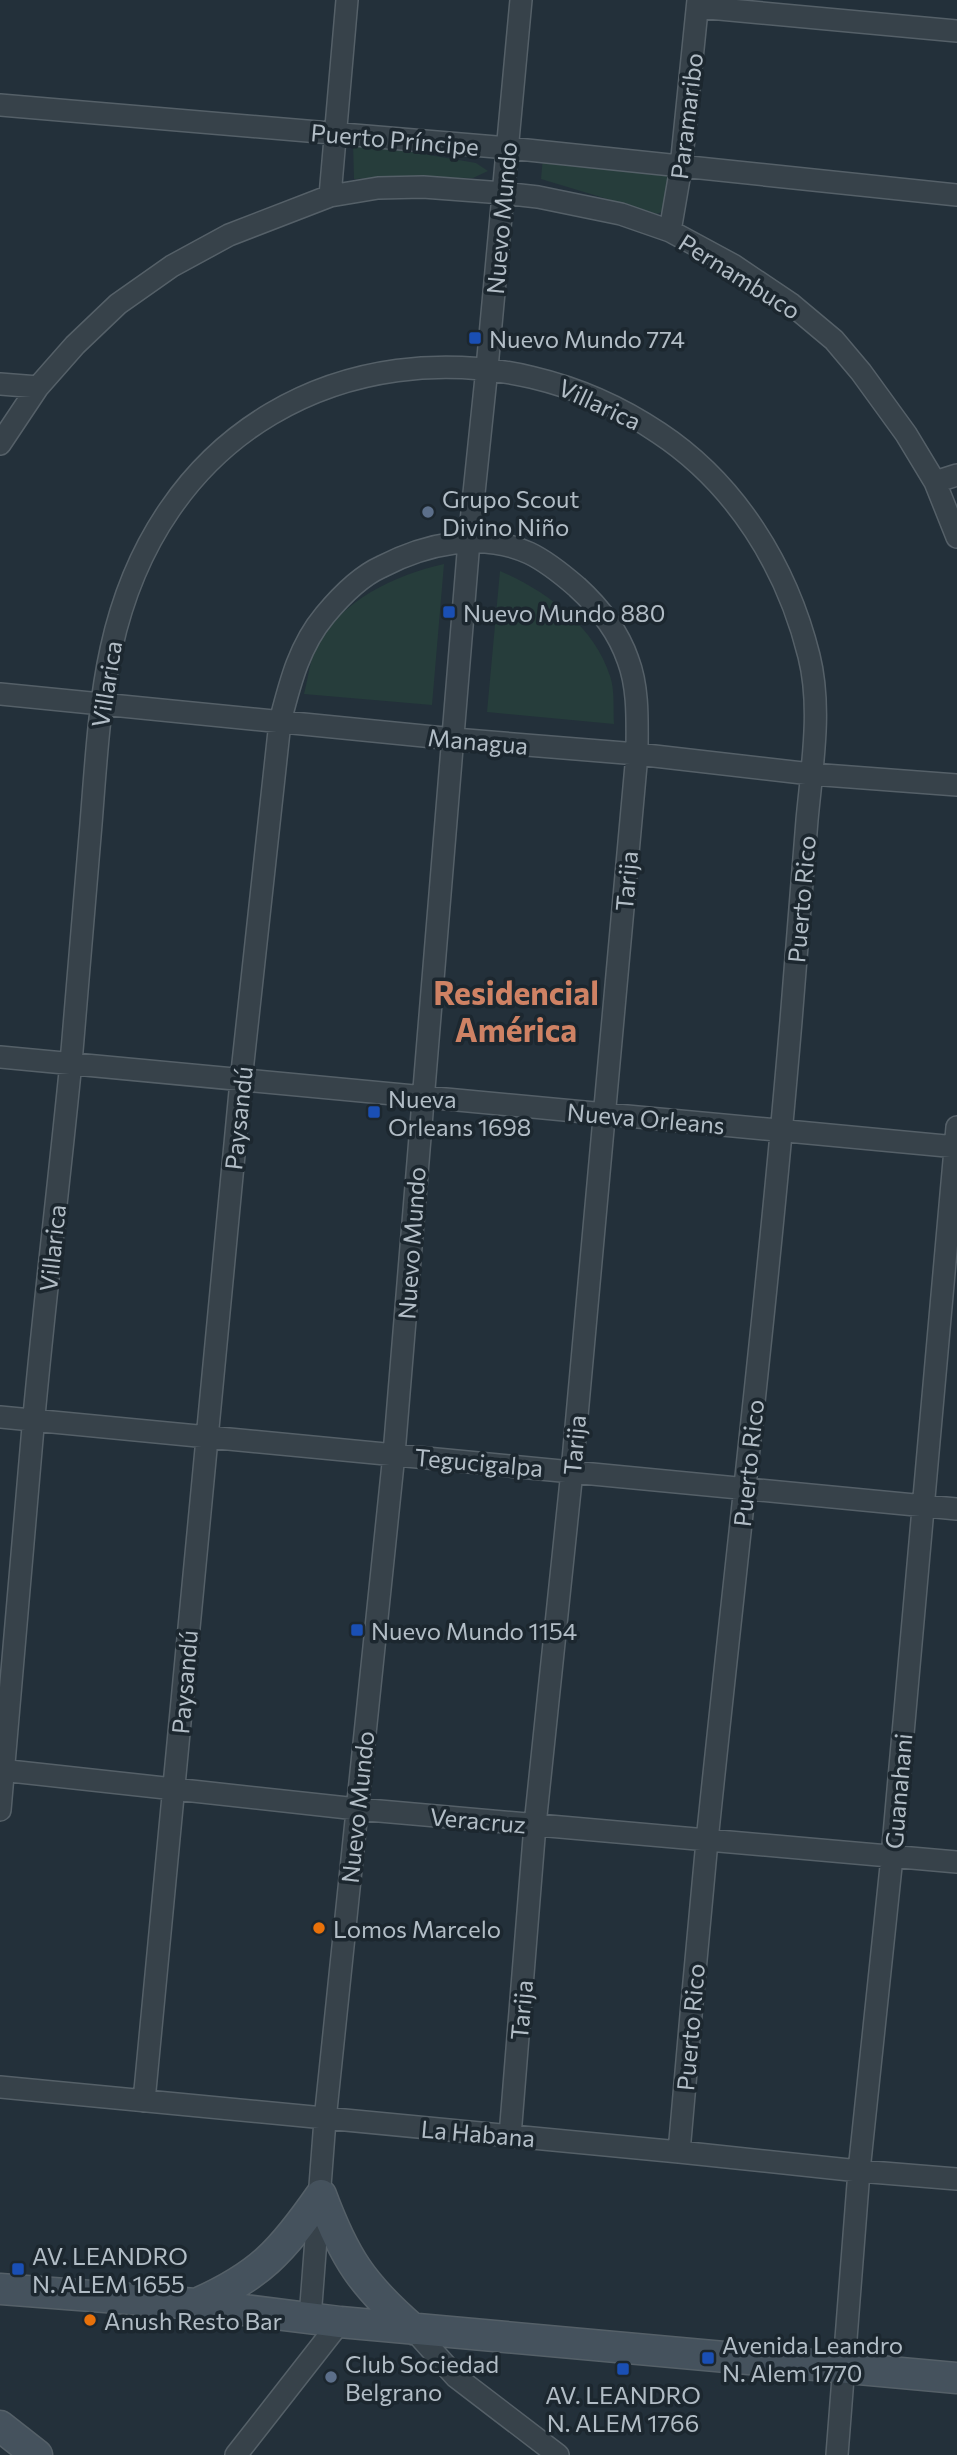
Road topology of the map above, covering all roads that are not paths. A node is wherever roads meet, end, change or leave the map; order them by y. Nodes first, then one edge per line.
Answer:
1 (348, 0) edge
2 (521, 0) edge
3 (698, 4) edge
4 (957, 32) edge
5 (0, 105) edge
6 (335, 134) junction
7 (508, 148) junction
8 (681, 166) junction
9 (503, 193) junction
10 (957, 195) edge
11 (330, 196) junction
12 (670, 232) junction
13 (487, 368) junction
14 (0, 384) edge
15 (38, 387) junction
16 (0, 443) edge
17 (957, 474) edge
18 (935, 482) junction
19 (957, 537) edge
20 (469, 541) junction
21 (0, 694) edge
22 (101, 705) junction
23 (280, 722) junction
24 (454, 739) junction
25 (637, 754) junction
26 (811, 774) junction
27 (957, 785) edge
28 (0, 1057) edge
29 (70, 1064) junction
30 (241, 1081) junction
31 (422, 1097) junction
32 (605, 1114) junction
33 (782, 1131) junction
34 (956, 1140) edge
35 (0, 1417) edge
36 (34, 1420) junction
37 (207, 1437) junction
38 (394, 1454) junction
39 (572, 1471) junction
40 (746, 1487) junction
41 (923, 1505) junction
42 (957, 1509) edge
43 (2, 1770) edge
44 (174, 1789) junction
45 (357, 1809) junction
46 (0, 1810) edge
47 (535, 1825) junction
48 (707, 1842) junction
49 (892, 1857) junction
50 (957, 1862) edge
51 (0, 2087) edge
52 (144, 2101) junction
53 (325, 2120) junction
54 (510, 2136) junction
55 (679, 2152) junction
56 (859, 2171) junction
57 (957, 2179) edge
58 (321, 2195) junction
59 (0, 2289) edge
60 (196, 2304) junction
61 (310, 2318) junction
62 (340, 2322) junction
63 (413, 2329) junction
64 (843, 2368) junction
65 (957, 2378) edge
66 (0, 2426) edge
67 (37, 2455) edge
68 (236, 2455) edge
69 (558, 2455) edge
70 (838, 2455) edge

1 - 6 street
2 - 7 street, Nuevo Mundo
3 - 4 street
3 - 8 street, Paramaribo
5 - 6 street, Puerto Príncipe
6 - 7 street, Puerto Príncipe
6 - 11 street
7 - 8 street, Puerto Príncipe
7 - 9 street, Nuevo Mundo
8 - 10 street, Puerto Príncipe
8 - 12 street, Paramaribo
9 - 11 street, Pernambuco
9 - 12 street, Pernambuco
9 - 13 street, Nuevo Mundo
11 - 15 street, Pernambuco
12 - 18 street, Pernambuco
13 - 20 street, Nuevo Mundo
13 - 22 street, Villarica
13 - 26 street, Villarica
14 - 15 street
15 - 16 street, Pernambuco
17 - 18 street
18 - 19 street, Pernambuco
20 - 23 street, Paysandú
20 - 24 street, Nuevo Mundo
20 - 25 street, Paysandú
21 - 22 street, Managua
22 - 23 street, Managua
22 - 29 street, Villarica
23 - 24 street, Managua
23 - 30 street, Paysandú
24 - 25 street, Managua
24 - 31 street, Nuevo Mundo
25 - 26 street, Managua
25 - 32 street, Tarija
26 - 27 street, Managua
26 - 33 street, Puerto Rico
28 - 29 street, Nueva Orleans
29 - 30 street, Nueva Orleans
29 - 36 street, Villarica
30 - 31 street, Nueva Orleans
30 - 37 street, Paysandú
31 - 32 street, Nueva Orleans
31 - 38 street, Nuevo Mundo
32 - 33 street, Nueva Orleans
32 - 39 street, Tarija
33 - 34 street, Nueva Orleans
33 - 40 street, Puerto Rico
34 - 41 street, Guanahani
35 - 36 street, Tegucigalpa
36 - 37 street, Tegucigalpa
36 - 43 street, Villarica
37 - 38 street, Tegucigalpa
37 - 44 street, Paysandú
38 - 39 street, Tegucigalpa
38 - 45 street, Nuevo Mundo
39 - 40 street, Tegucigalpa
39 - 47 street, Tarija
40 - 41 street, Tegucigalpa
40 - 48 street, Puerto Rico
41 - 42 street, Tegucigalpa
41 - 49 street, Guanahani
43 - 44 street, Veracruz
43 - 46 street, Villarica
44 - 45 street, Veracruz
44 - 52 street, Paysandú
45 - 47 street, Veracruz
45 - 53 street, Nuevo Mundo
47 - 48 street, Veracruz
47 - 54 street, Tarija
48 - 49 street, Veracruz
48 - 55 street, Puerto Rico
49 - 50 street, Veracruz
49 - 56 street, Guanahani
51 - 52 street, La Habana
52 - 53 street, La Habana
53 - 54 street, La Habana
53 - 58 street, Nuevo Mundo
54 - 55 street, La Habana
55 - 56 street, La Habana
56 - 57 street, La Habana
56 - 64 street, Guanahani
58 - 60 main road
58 - 61 street, Nuevo Mundo
58 - 63 main road
59 - 60 main road
60 - 61 main road
61 - 62 main road
62 - 63 main road
62 - 68 street
63 - 64 main road
63 - 69 street
64 - 65 main road
64 - 70 street, Guanahani
66 - 67 main road

